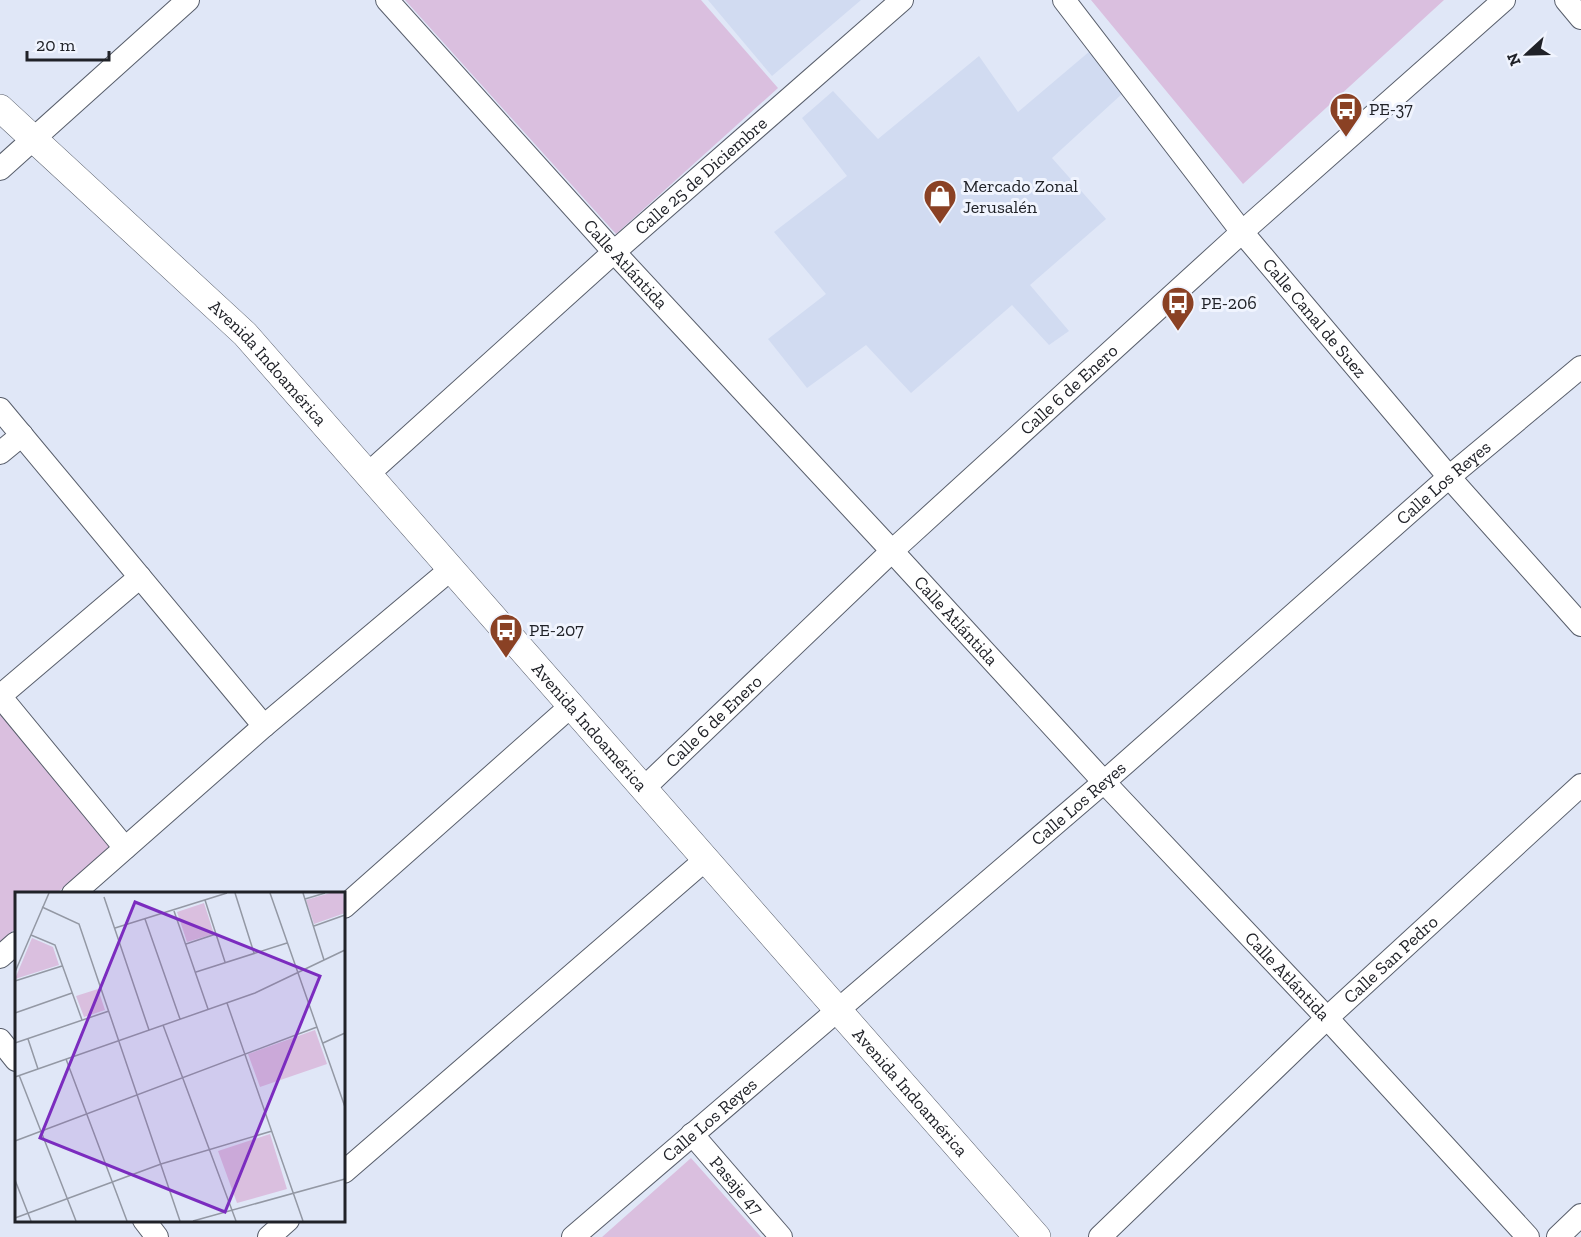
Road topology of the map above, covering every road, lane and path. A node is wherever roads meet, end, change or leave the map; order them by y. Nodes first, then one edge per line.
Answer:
1 (188, 0) edge
2 (387, 0) edge
3 (902, 0) edge
4 (1064, 0) edge
5 (1504, 0) edge
6 (1566, 0) edge
7 (1581, 18) edge
8 (0, 108) edge
9 (34, 140) junction
10 (0, 169) edge
11 (1242, 232) junction
12 (614, 252) junction
13 (1581, 367) edge
14 (0, 409) edge
15 (22, 435) junction
16 (0, 453) edge
17 (368, 474) junction
18 (1449, 477) junction
19 (892, 551) junction
20 (451, 569) junction
21 (140, 577) junction
22 (1581, 625) edge
23 (0, 696) edge
24 (571, 706) junction
25 (264, 726) junction
26 (1104, 782) junction
27 (1581, 785) edge
28 (643, 789) junction
29 (125, 848) junction
30 (705, 860) junction
31 (75, 892) edge
32 (345, 906) edge
33 (15, 944) edge
34 (0, 957) edge
35 (837, 1011) junction
36 (1327, 1018) junction
37 (0, 1040) edge
38 (15, 1059) edge
39 (693, 1134) junction
40 (345, 1171) edge
41 (1581, 1215) edge
42 (145, 1222) edge
43 (287, 1222) edge
44 (157, 1237) edge
45 (268, 1237) edge
46 (573, 1237) edge
47 (781, 1237) edge
48 (1037, 1237) edge
49 (1100, 1237) edge
50 (1528, 1237) edge
51 (1558, 1237) edge

1 - 9 street
2 - 12 street, Calle Atlántida
3 - 12 street, Calle 25 de Diciembre
4 - 11 street, Calle Canal de Suez
5 - 11 street, Calle 6 de Enero
6 - 7 street
8 - 9 street, Avenida Indoamérica
9 - 10 street
9 - 17 street, Avenida Indoamérica
11 - 18 street, Calle Canal de Suez
11 - 19 street, Calle 6 de Enero
12 - 17 street, Calle 25 de Diciembre
12 - 19 street, Calle Atlántida
13 - 18 street, Calle Los Reyes
14 - 15 street
15 - 16 street
15 - 21 street
17 - 20 street, Avenida Indoamérica
18 - 22 street, Calle Canal de Suez
18 - 26 street, Calle Los Reyes
19 - 26 street, Calle Atlántida
19 - 28 street, Calle 6 de Enero
20 - 24 street, Avenida Indoamérica
20 - 25 street
21 - 23 street
21 - 25 street
23 - 29 street
24 - 28 street, Avenida Indoamérica
24 - 32 street
25 - 29 street
26 - 35 street, Calle Los Reyes
26 - 36 street, Calle Atlántida
27 - 36 street, Calle San Pedro
28 - 30 street, Avenida Indoamérica
29 - 31 street
30 - 35 street, Avenida Indoamérica
30 - 40 street
33 - 34 street
35 - 39 street, Calle Los Reyes
35 - 48 street, Avenida Indoamérica
36 - 49 street, Calle San Pedro
36 - 50 street, Calle Atlántida
37 - 38 street
39 - 46 street, Calle Los Reyes
39 - 47 street, Pasaje 47
41 - 51 street
42 - 44 street
43 - 45 street

